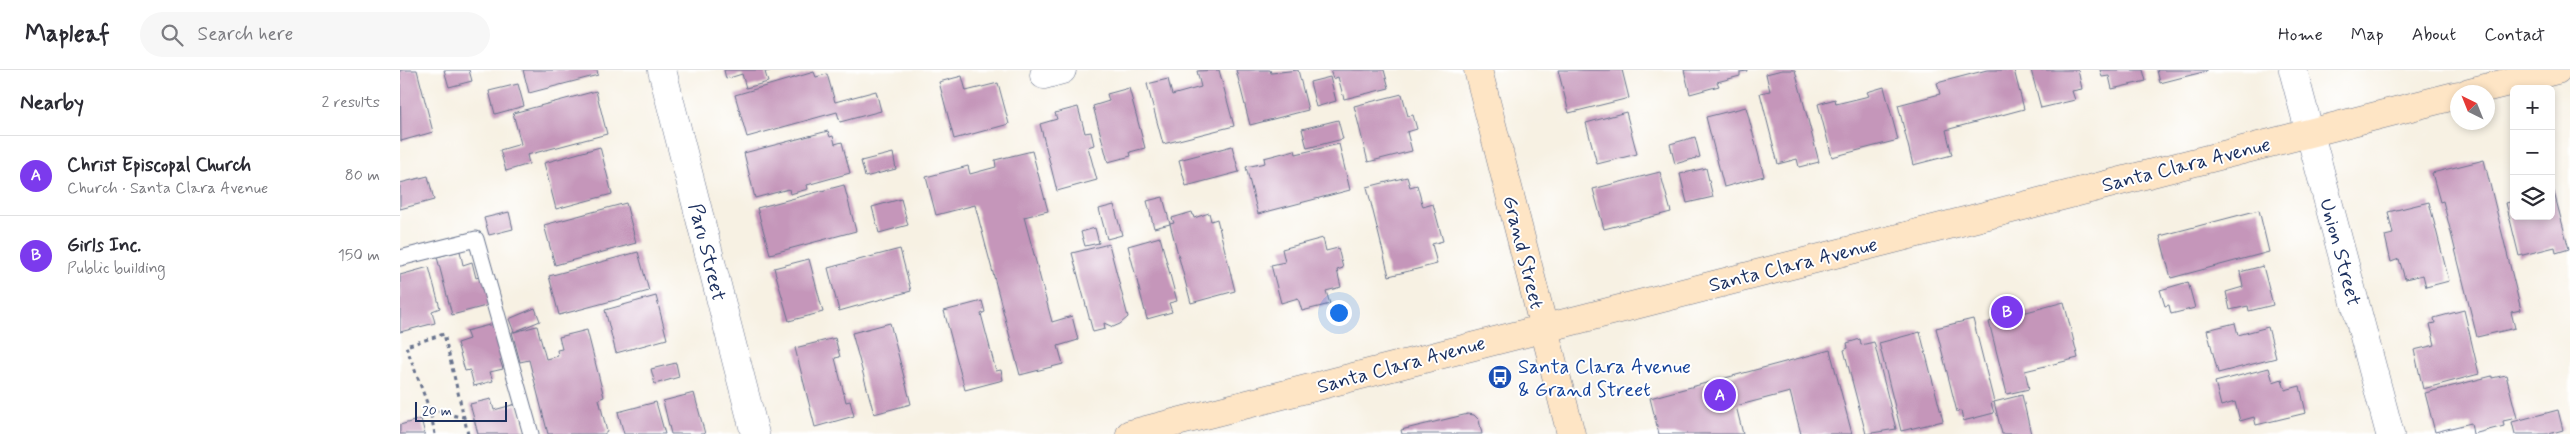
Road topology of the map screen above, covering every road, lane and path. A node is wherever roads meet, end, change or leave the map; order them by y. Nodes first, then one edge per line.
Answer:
1 (662, 70) edge
2 (1478, 70) edge
3 (2293, 70) edge
4 (2557, 70) edge
5 (2495, 86) edge
6 (2450, 97) edge
7 (2309, 132) junction
8 (400, 258) edge
9 (1543, 327) junction
10 (430, 411) junction
11 (464, 417) junction
12 (435, 434) edge
13 (468, 434) edge
14 (531, 434) edge
15 (755, 434) edge
16 (1130, 434) edge
17 (1571, 434) edge
18 (2390, 434) edge

1 - 15 street, Paru Street
2 - 9 street, Grand Street
3 - 7 street, Union Street
4 - 5 street
6 - 7 street, Santa Clara Avenue
7 - 9 street, Santa Clara Avenue
7 - 18 street, Union Street
8 - 14 lane
9 - 16 street, Santa Clara Avenue
9 - 17 street, Grand Street
10 - 11 path
10 - 11 path
10 - 12 path
11 - 13 path

